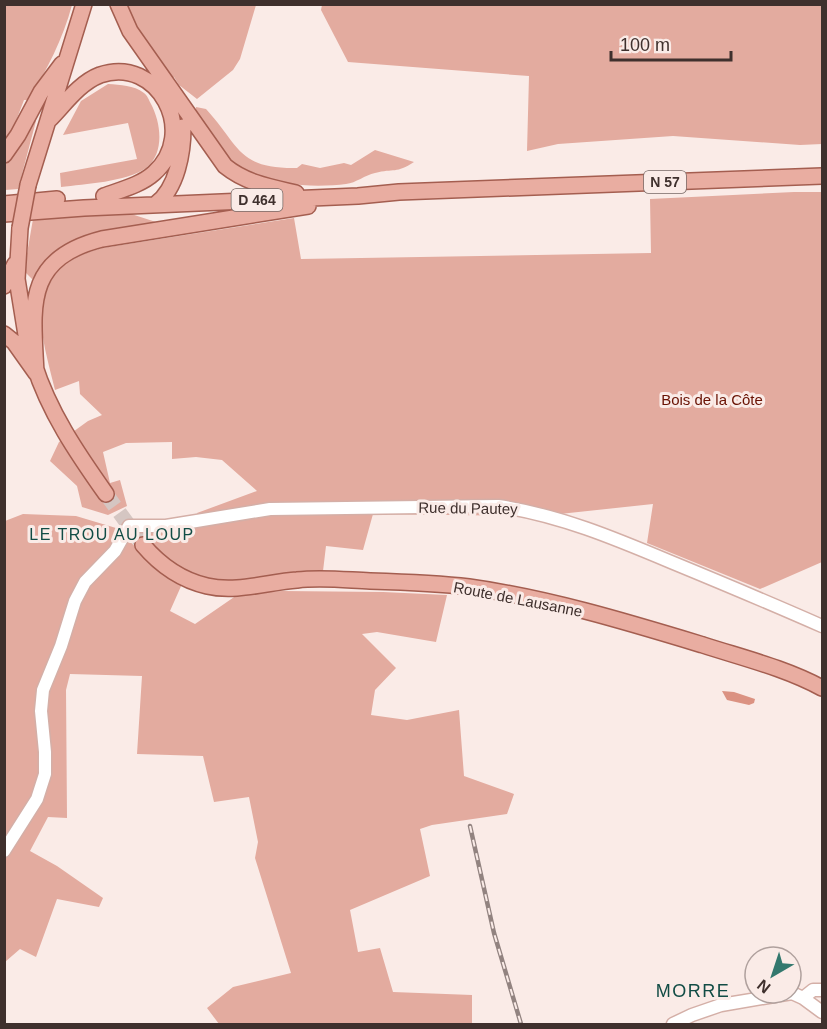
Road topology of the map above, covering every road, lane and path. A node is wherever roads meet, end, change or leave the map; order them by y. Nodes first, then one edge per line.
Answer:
1 (84, 4) edge
2 (117, 4) edge
3 (69, 54) junction
4 (182, 107) junction
5 (49, 120) junction
6 (4, 155) edge
7 (822, 176) edge
8 (399, 192) junction
9 (296, 193) junction
10 (104, 196) junction
11 (358, 196) junction
12 (161, 199) junction
13 (4, 204) edge
14 (4, 214) edge
15 (17, 261) junction
16 (4, 286) edge
17 (4, 334) edge
18 (36, 372) junction
19 (106, 494) tunnel mouth
20 (143, 545) tunnel mouth
21 (822, 626) edge
22 (822, 688) edge
23 (4, 851) edge
24 (822, 990) edge
25 (803, 998) joint
26 (743, 1001) edge
27 (822, 1012) edge
28 (673, 1024) edge

1 - 3 main road
2 - 4 main road, N 57
3 - 5 main road
3 - 6 main road
4 - 9 main road, N 57
4 - 12 main road
5 - 10 main road
5 - 15 main road, bridge
7 - 8 main road, N 57
8 - 9 main road, N 57
8 - 11 main road, D 464
9 - 12 main road, D 464
10 - 12 main road, D 464
10 - 13 main road, D 464
11 - 12 main road, D 464
11 - 18 main road
12 - 14 main road, D 464
15 - 16 main road
15 - 18 main road
17 - 18 main road
18 - 19 main road
20 - 22 main road, Route de Lausanne
21 - 23 street, Rue du Pautey
24 - 25 street
25 - 27 street
26 - 28 street

